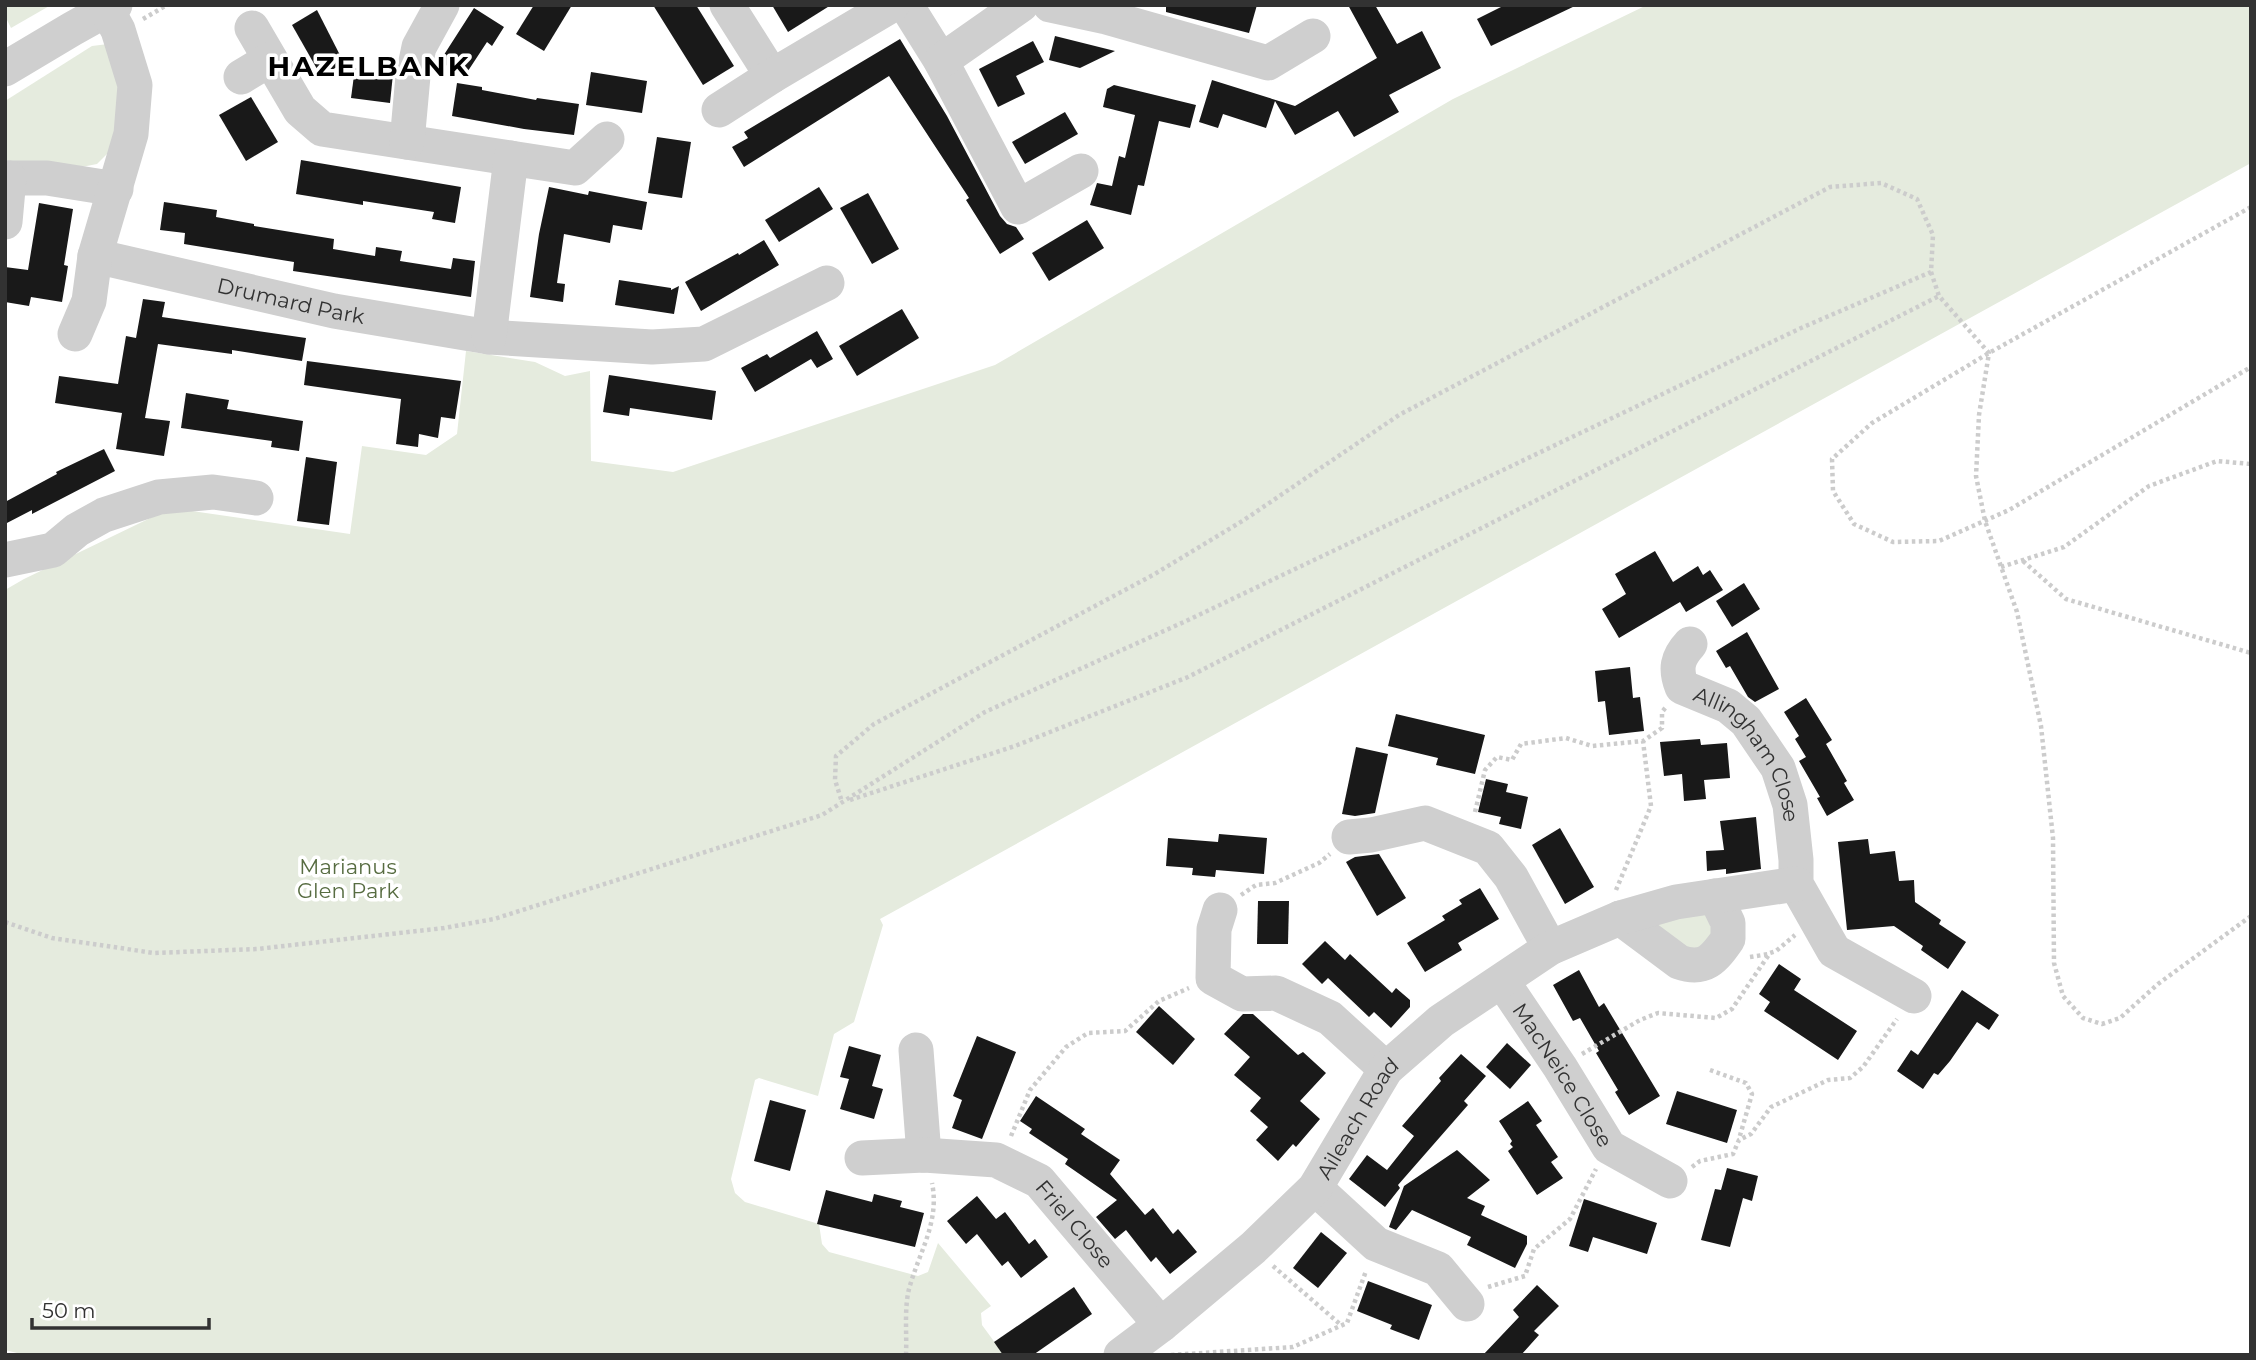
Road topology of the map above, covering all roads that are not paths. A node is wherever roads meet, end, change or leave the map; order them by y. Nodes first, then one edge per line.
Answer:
1 (442, 5) edge
2 (727, 5) edge
3 (892, 5) edge
4 (906, 5) edge
5 (1021, 5) edge
6 (1050, 5) edge
7 (111, 7) edge
8 (1108, 11) edge
9 (252, 28) dead end
10 (1313, 36) dead end
11 (941, 61) junction
12 (5, 69) edge
13 (772, 76) junction
14 (719, 110) dead end
15 (607, 139) dead end
16 (407, 142) junction
17 (511, 158) junction
18 (1081, 171) dead end
19 (7, 178) edge
20 (116, 189) junction
21 (5, 222) edge
22 (95, 256) junction
23 (827, 283) dead end
24 (75, 334) dead end
25 (489, 337) junction
26 (256, 498) dead end
27 (5, 560) edge
28 (1690, 644) dead end
29 (1349, 837) road end
30 (1796, 884) junction
31 (1715, 896) junction
32 (1220, 910) road end
33 (1620, 918) junction
34 (1550, 947) junction
35 (1502, 981) junction
36 (1914, 996) road end
37 (916, 1050) dead end
38 (1386, 1069) junction
39 (924, 1155) junction
40 (862, 1158) dead end
41 (1670, 1181) road end
42 (1315, 1188) junction
43 (1467, 1304) road end
44 (1165, 1340) edge
45 (1121, 1355) edge

1 - 16 street
2 - 13 street
3 - 13 street
4 - 11 street
5 - 11 street
6 - 8 street
7 - 12 street
7 - 20 street
8 - 10 street
9 - 16 street
11 - 18 street
13 - 14 street
15 - 17 street
16 - 17 street
17 - 25 street
19 - 20 street
19 - 21 street
20 - 22 street
22 - 24 street
22 - 25 street, Drumard Park
23 - 25 street, Drumard Park
26 - 27 street
28 - 30 street, Allingham Close
29 - 34 street
30 - 31 street, Aileach Road
30 - 36 street
31 - 33 street, Aileach Road
31 - 33 street
32 - 38 street
33 - 34 street, Aileach Road
34 - 35 street, Aileach Road
35 - 38 street, Aileach Road
35 - 41 street, MacNeice Close
37 - 39 street
38 - 42 street, Aileach Road
39 - 40 street, Friel Close
39 - 44 street, Friel Close
42 - 43 street
42 - 44 street, Aileach Road
44 - 45 street, Aileach Road

